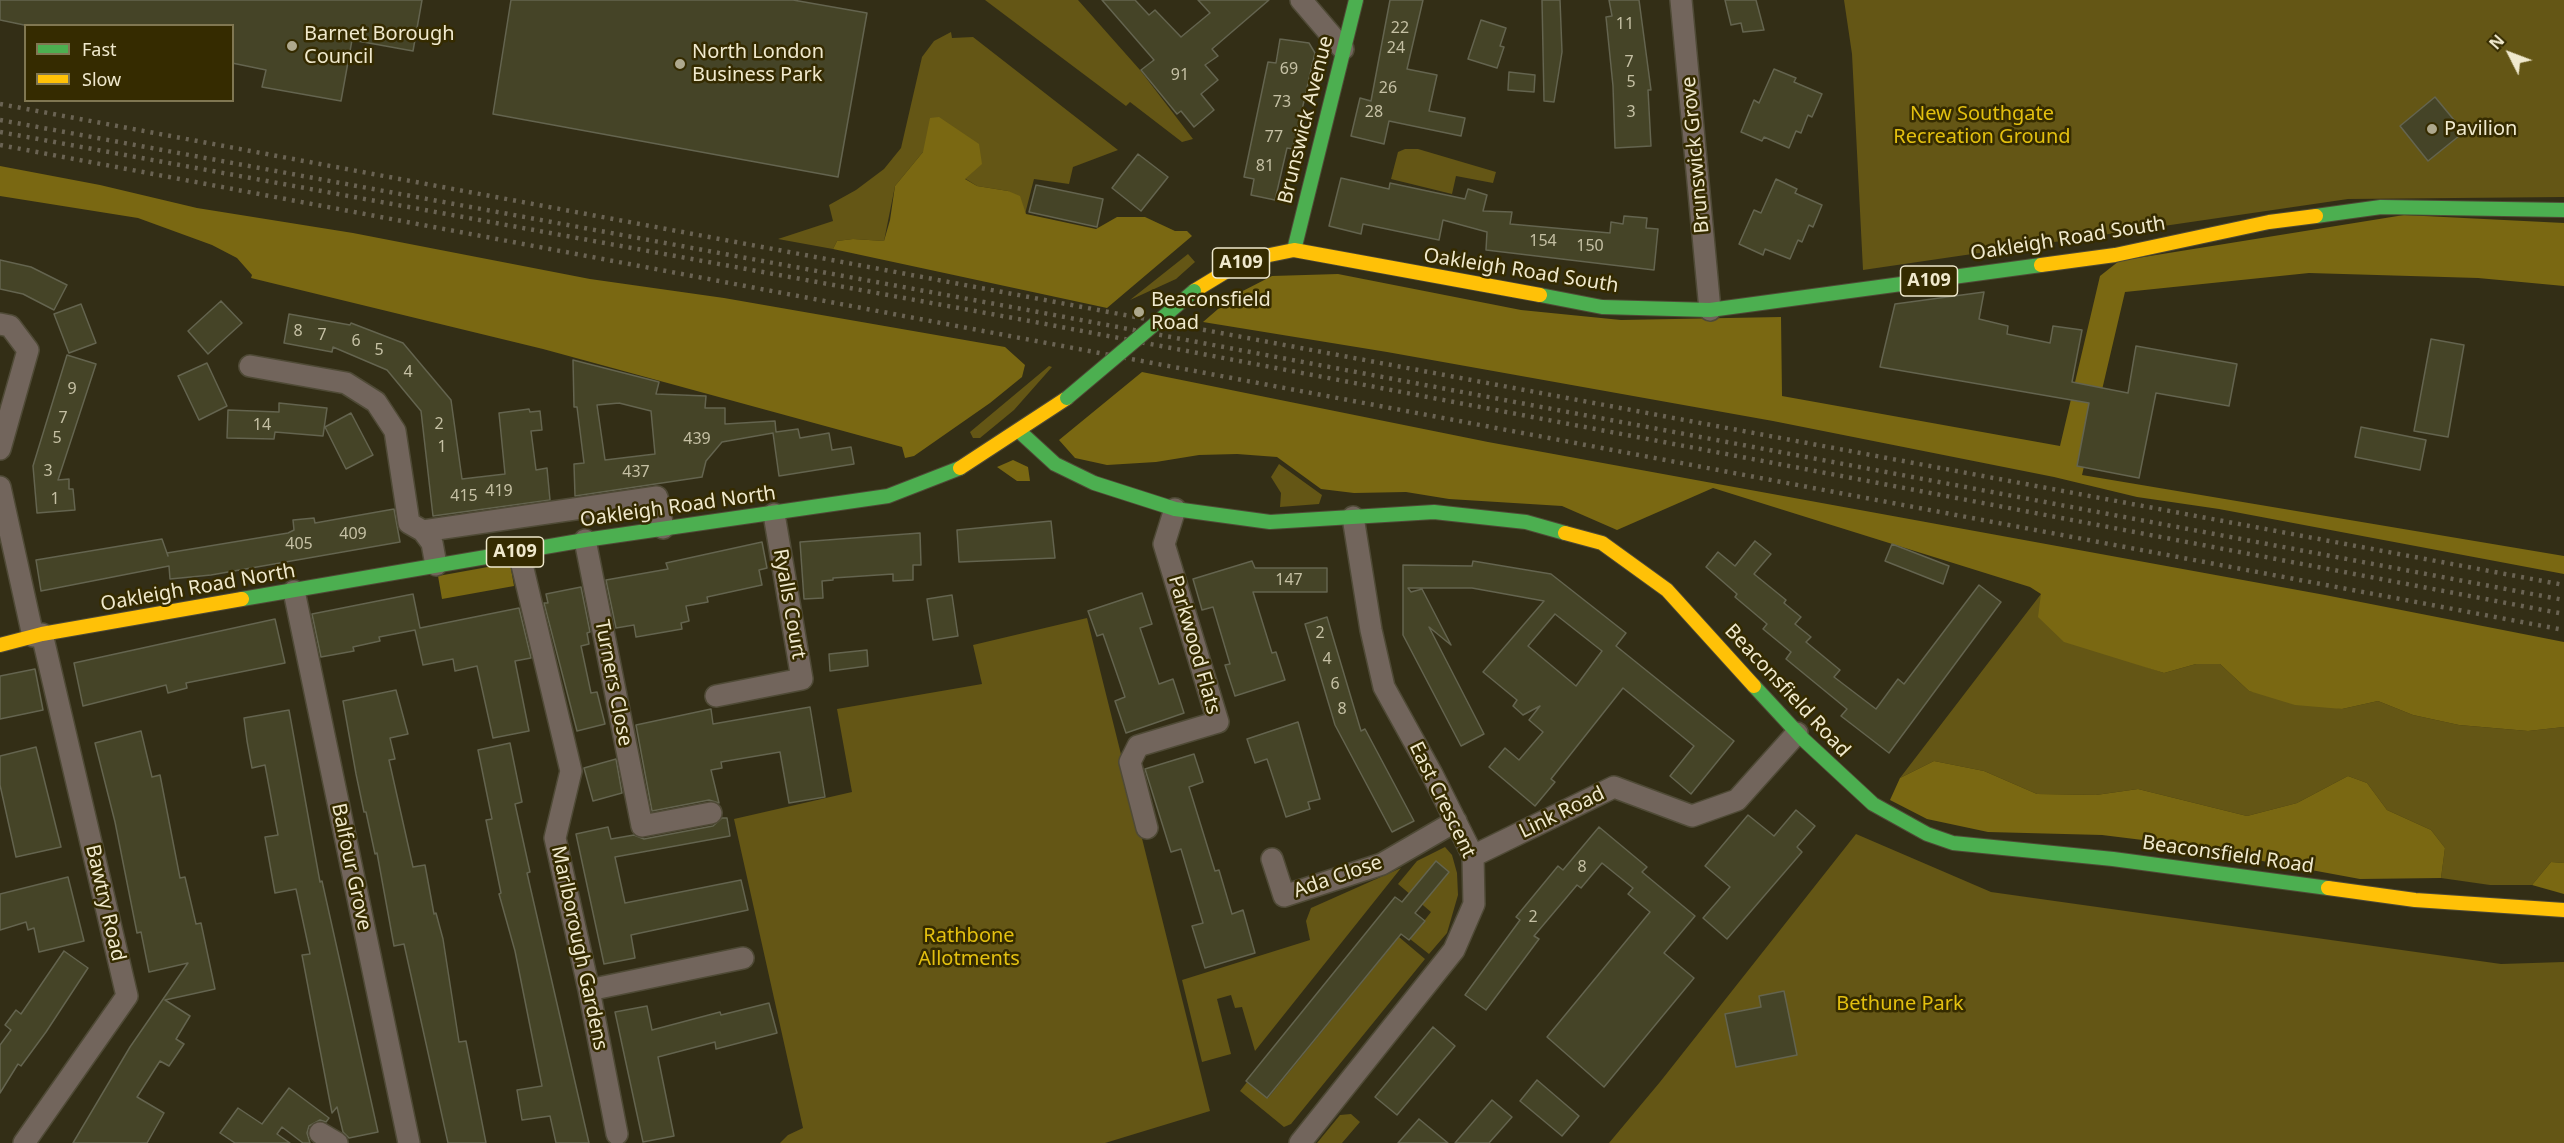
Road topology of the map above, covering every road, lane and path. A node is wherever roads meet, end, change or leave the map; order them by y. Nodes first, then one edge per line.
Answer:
1 (1301, 0) edge
2 (1356, 0) edge
3 (1681, 0) edge
4 (1343, 49) junction
5 (2564, 210) edge
6 (1294, 250) junction
7 (1710, 310) junction
8 (0, 324) edge
9 (250, 366) dead end
10 (1019, 431) junction
11 (0, 449) edge
12 (0, 487) edge
13 (1175, 509) junction
14 (774, 514) junction
15 (1353, 517) junction
16 (663, 528) junction
17 (423, 531) junction
18 (585, 540) junction
19 (519, 552) junction
20 (436, 565) junction
21 (294, 591) junction
22 (38, 635) junction
23 (0, 645) edge
24 (716, 696) dead end
25 (1797, 733) junction
26 (711, 813) dead end
27 (1456, 821) junction
28 (1147, 828) dead end
29 (1473, 856) junction
30 (1272, 859) dead end
31 (2564, 910) edge
32 (743, 958) dead end
33 (589, 990) junction
34 (617, 1134) dead end
35 (24, 1143) edge
36 (409, 1143) edge
37 (1300, 1143) edge

1 - 4 street
2 - 4 main road, Brunswick Avenue
3 - 7 street, Brunswick Grove
4 - 6 main road, Brunswick Avenue
5 - 7 main road, Oakleigh Road South / A109
6 - 7 main road, Oakleigh Road South / A109
6 - 10 main road, Oakleigh Road North / A109, bridge
8 - 11 street
9 - 17 street
10 - 13 main road, Beaconsfield Road
10 - 14 main road, Oakleigh Road North / A109
12 - 22 street, Bawtry Road
13 - 15 main road, Beaconsfield Road
13 - 28 street, Parkwood Flats
14 - 16 main road, Oakleigh Road North / A109
14 - 24 street, Ryalls Court
15 - 25 main road, Beaconsfield Road
15 - 27 street, East Crescent
16 - 17 street
16 - 18 main road, Oakleigh Road North / A109
17 - 20 street
18 - 19 main road, Oakleigh Road North / A109
18 - 26 street, Turners Close
19 - 20 main road, Oakleigh Road North / A109
19 - 33 street, Marlborough Gardens
20 - 21 main road, Oakleigh Road North / A109
21 - 22 main road, Oakleigh Road North / A109
21 - 36 street, Balfour Grove
22 - 23 main road, Oakleigh Road North / A109
22 - 35 street, Bawtry Road
25 - 29 street, Link Road
25 - 31 main road, Beaconsfield Road
27 - 29 street, East Crescent
27 - 30 street, Ada Close
29 - 37 street, East Crescent
32 - 33 street
33 - 34 street, Marlborough Gardens

